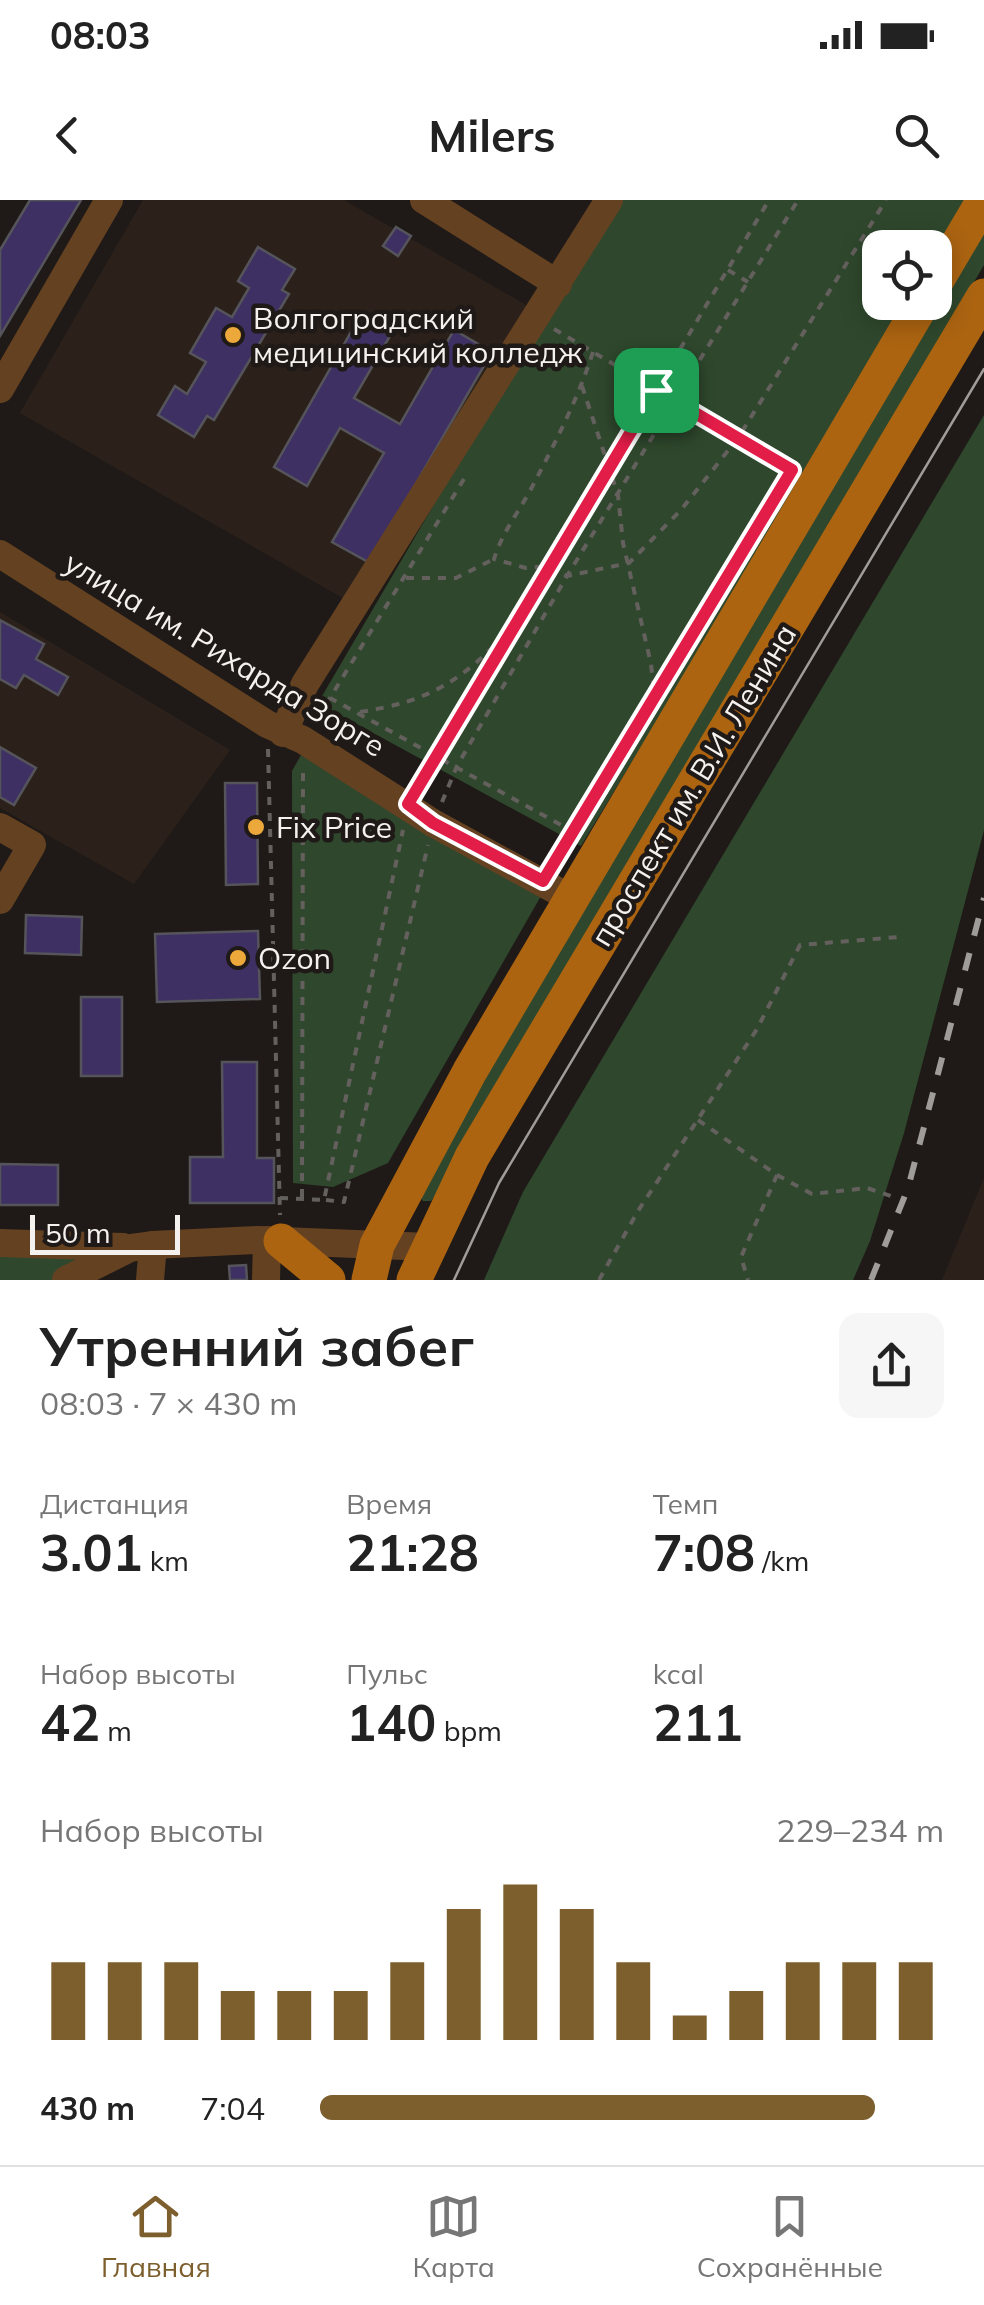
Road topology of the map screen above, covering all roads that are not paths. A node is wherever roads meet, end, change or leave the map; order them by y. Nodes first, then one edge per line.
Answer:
1 (109, 200) edge
2 (424, 200) edge
3 (609, 200) edge
4 (984, 200) edge
5 (952, 254) edge
6 (558, 284) junction
7 (984, 296) edge
8 (912, 320) edge
9 (0, 389) edge
10 (0, 554) edge
11 (284, 733) junction
12 (0, 827) edge
13 (558, 890) junction
14 (0, 900) edge
15 (276, 1236) junction
16 (0, 1243) edge
17 (378, 1245) junction
18 (429, 1247) junction
19 (125, 1258) edge
20 (66, 1280) edge
21 (150, 1280) edge
22 (266, 1280) edge
23 (328, 1280) edge
24 (368, 1280) edge
25 (414, 1280) edge

1 - 9 street
2 - 6 street
3 - 6 street
4 - 5 main road
6 - 11 street
7 - 18 main road, проспект им. В.И. Ленина
8 - 13 main road, проспект им. В.И. Ленина
10 - 11 street, улица им. Рихарда Зорге
11 - 13 street, улица им. Рихарда Зорге
12 - 14 street
13 - 17 main road, проспект им. В.И. Ленина
15 - 17 street
15 - 19 street
15 - 22 street
15 - 23 main road
16 - 19 street
17 - 18 street
17 - 24 main road, проспект им. В.И. Ленина
18 - 25 main road, проспект им. В.И. Ленина
19 - 20 street
19 - 21 street

